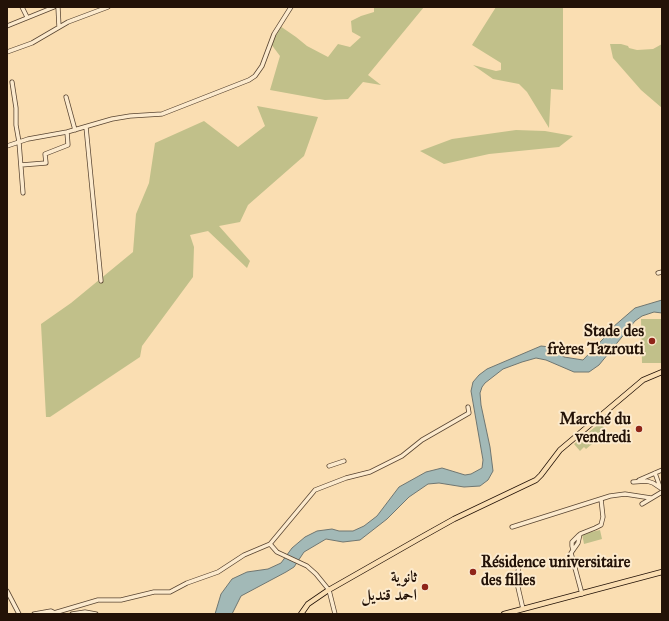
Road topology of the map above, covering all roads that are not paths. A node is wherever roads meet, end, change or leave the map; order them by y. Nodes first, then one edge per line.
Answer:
1 (22, 7) edge
2 (54, 7) edge
3 (58, 7) edge
4 (108, 7) edge
5 (291, 7) edge
6 (27, 17) junction
7 (7, 26) edge
8 (59, 27) junction
9 (7, 52) edge
10 (12, 82) dead end
11 (66, 97) dead end
12 (86, 127) junction
13 (75, 130) junction
14 (67, 132) junction
15 (19, 142) junction
16 (7, 146) edge
17 (21, 165) junction
18 (23, 193) dead end
19 (101, 281) dead end
20 (662, 372) edge
21 (468, 407) dead end
22 (344, 461) dead end
23 (329, 466) dead end
24 (662, 470) edge
25 (655, 474) junction
26 (639, 481) junction
27 (633, 482) dead end
28 (661, 489) edge
29 (651, 498) junction
30 (601, 499) junction
31 (642, 504) dead end
32 (512, 527) dead end
33 (579, 535) junction
34 (270, 544) junction
35 (573, 550) junction
36 (519, 562) dead end
37 (662, 572) edge
38 (329, 590) junction
39 (7, 591) edge
40 (582, 594) junction
41 (523, 609) junction
42 (515, 612) edge
43 (55, 613) edge
44 (19, 614) edge
45 (34, 614) edge
46 (72, 614) edge
47 (96, 614) edge
48 (301, 614) edge
49 (335, 614) edge
50 (506, 614) edge

1 - 6 street
2 - 6 street
3 - 8 street
4 - 8 street
5 - 12 street
6 - 7 street
8 - 9 street
10 - 15 street
11 - 13 street
12 - 13 street
12 - 19 street
13 - 14 street
14 - 15 street
14 - 17 street
15 - 16 street
15 - 17 street
17 - 18 street
20 - 38 main road
21 - 34 street
22 - 23 street
24 - 25 street
25 - 26 street
25 - 28 street
26 - 27 street
26 - 28 street
28 - 29 street
29 - 30 street
29 - 31 street
30 - 32 street
30 - 33 street
33 - 35 street
33 - 35 street
34 - 38 street
34 - 43 street
35 - 40 street
36 - 41 street
37 - 40 main road
38 - 48 main road
38 - 49 street
39 - 44 street
40 - 41 main road
41 - 42 main road
42 - 50 main road
43 - 45 street
46 - 47 street

